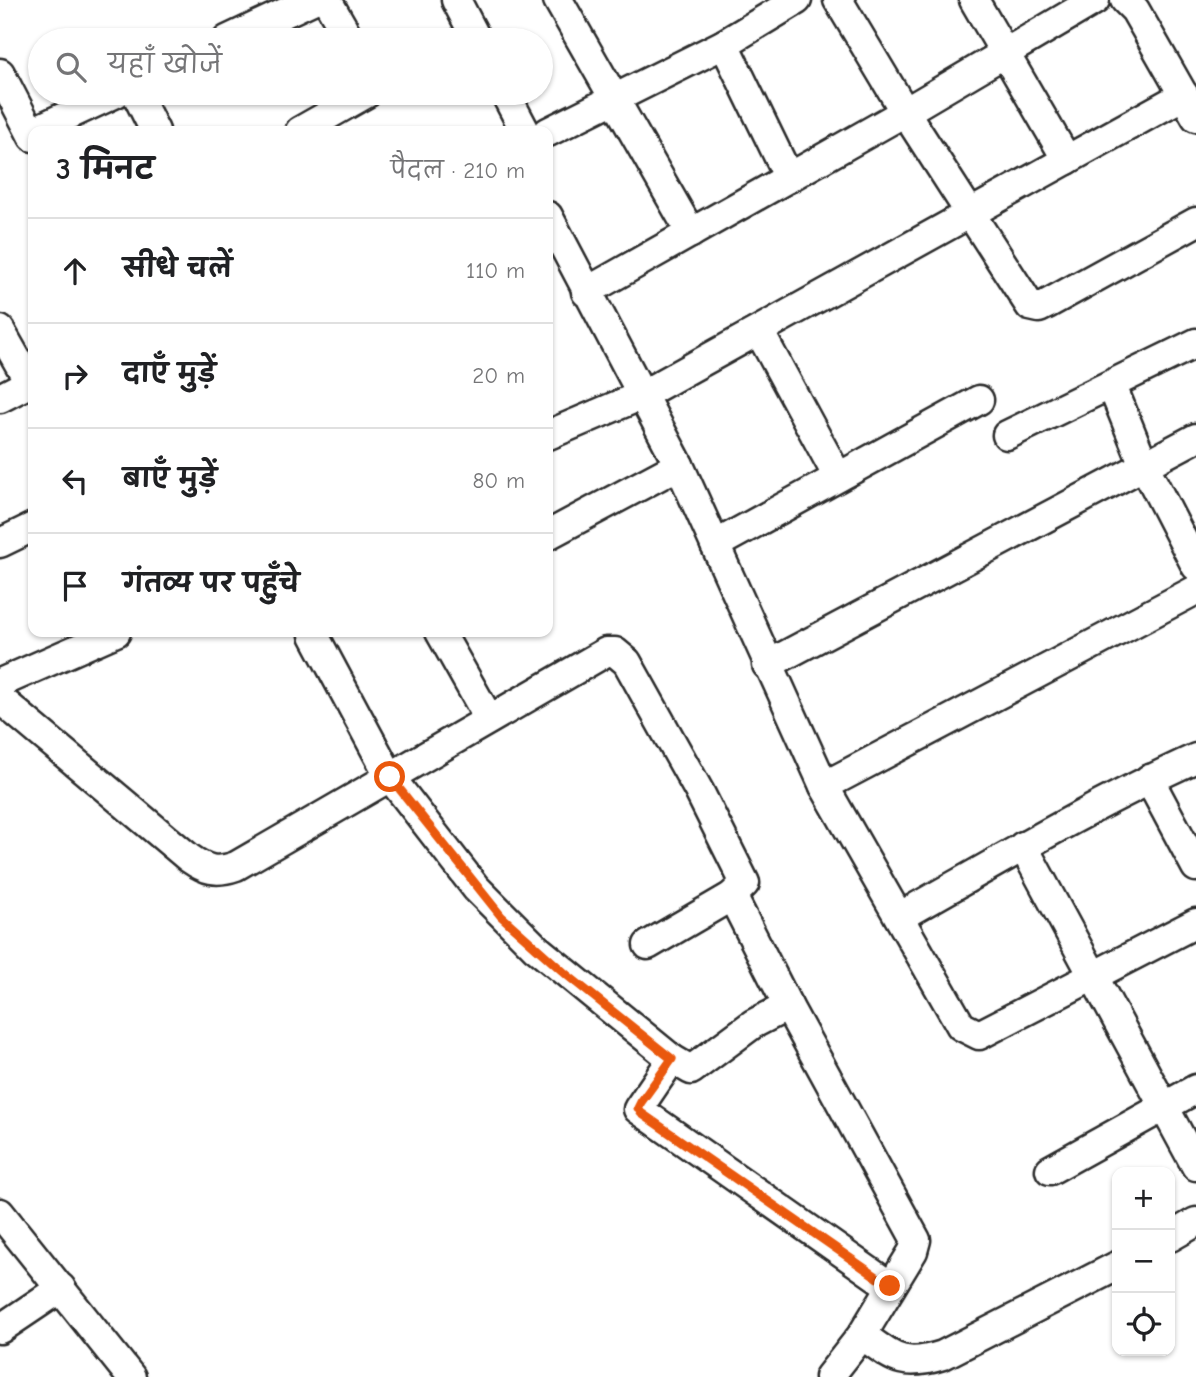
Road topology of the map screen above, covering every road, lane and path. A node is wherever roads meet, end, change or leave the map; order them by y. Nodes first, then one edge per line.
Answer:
1 (312, 0) edge
2 (327, 0) edge
3 (456, 0) edge
4 (797, 0) edge
5 (838, 0) edge
6 (974, 0) edge
7 (1095, 0) edge
8 (1129, 1) edge
9 (565, 2) edge
10 (252, 28) edge
11 (343, 28) edge
12 (471, 28) edge
13 (723, 44) junction
14 (1005, 51) junction
15 (0, 72) edge
16 (616, 99) junction
17 (91, 105) edge
18 (142, 105) edge
19 (350, 105) edge
20 (511, 105) edge
21 (1190, 106) edge
22 (905, 112) junction
23 (29, 126) edge
24 (48, 126) edge
25 (152, 126) edge
26 (310, 126) edge
27 (522, 126) edge
28 (553, 130) edge
29 (1067, 160) junction
30 (789, 178) junction
31 (971, 214) junction
32 (1196, 222) edge
33 (553, 226) edge
34 (691, 233) junction
35 (586, 292) junction
36 (0, 330) edge
37 (759, 331) junction
38 (1196, 343) edge
39 (28, 376) edge
40 (28, 384) edge
41 (1112, 386) junction
42 (642, 395) junction
43 (0, 398) edge
44 (979, 400) dead end
45 (553, 433) edge
46 (1007, 435) dead end
47 (1196, 439) edge
48 (679, 465) junction
49 (1144, 465) junction
50 (838, 477) junction
51 (28, 529) edge
52 (553, 532) edge
53 (0, 543) edge
54 (715, 545) junction
55 (1196, 566) edge
56 (1196, 590) edge
57 (105, 637) edge
58 (315, 637) edge
59 (443, 637) edge
60 (767, 665) junction
61 (0, 683) edge
62 (0, 699) edge
63 (489, 719) junction
64 (1196, 758) edge
65 (390, 777) junction
66 (1149, 779) junction
67 (824, 786) junction
68 (1023, 846) junction
69 (1196, 867) edge
70 (732, 896) junction
71 (899, 917) junction
72 (1196, 923) edge
73 (648, 945) dead end
74 (1093, 976) junction
75 (788, 1006) junction
76 (672, 1059) junction
77 (1196, 1089) edge
78 (1164, 1108) junction
79 (1196, 1166) edge
80 (1050, 1170) dead end
81 (0, 1213) edge
82 (1196, 1222) edge
83 (1175, 1234) edge
84 (1112, 1269) edge
85 (890, 1286) junction
86 (61, 1288) junction
87 (0, 1329) edge
88 (862, 1335) junction
89 (131, 1377) edge
90 (829, 1377) edge

1 - 10 street
2 - 11 street
3 - 12 street
4 - 13 street
5 - 22 street
6 - 14 street
7 - 14 street
8 - 21 street
9 - 16 street
13 - 16 street
13 - 30 street
14 - 22 street
14 - 29 street
15 - 23 street
16 - 28 street
16 - 34 street
17 - 24 street
18 - 25 street
19 - 26 street
20 - 27 street
21 - 29 street
22 - 30 street
22 - 31 street
29 - 31 street
30 - 34 street
31 - 32 street
31 - 37 street
33 - 35 street
34 - 35 street
35 - 42 street
36 - 39 street
37 - 42 street
37 - 50 street
38 - 41 street
40 - 43 street
41 - 46 street
41 - 49 street
42 - 45 street
42 - 48 street
44 - 50 street
47 - 49 street
48 - 52 street
48 - 54 street
49 - 55 street
49 - 60 street
50 - 54 street
51 - 53 street
54 - 60 street
56 - 67 street
57 - 61 street
58 - 65 street
59 - 63 street
60 - 67 street
62 - 65 street
63 - 65 street
63 - 70 street
64 - 66 street
65 - 76 street
66 - 68 street
66 - 69 street
67 - 71 street
68 - 71 street
68 - 74 street
70 - 73 street
70 - 75 street
71 - 74 street
72 - 74 street
74 - 78 street
75 - 76 street
75 - 85 street
76 - 85 street
77 - 78 street
78 - 79 street
78 - 80 street
81 - 86 street
82 - 83 street
84 - 88 street
85 - 88 street
86 - 87 street
86 - 89 street
88 - 90 street

